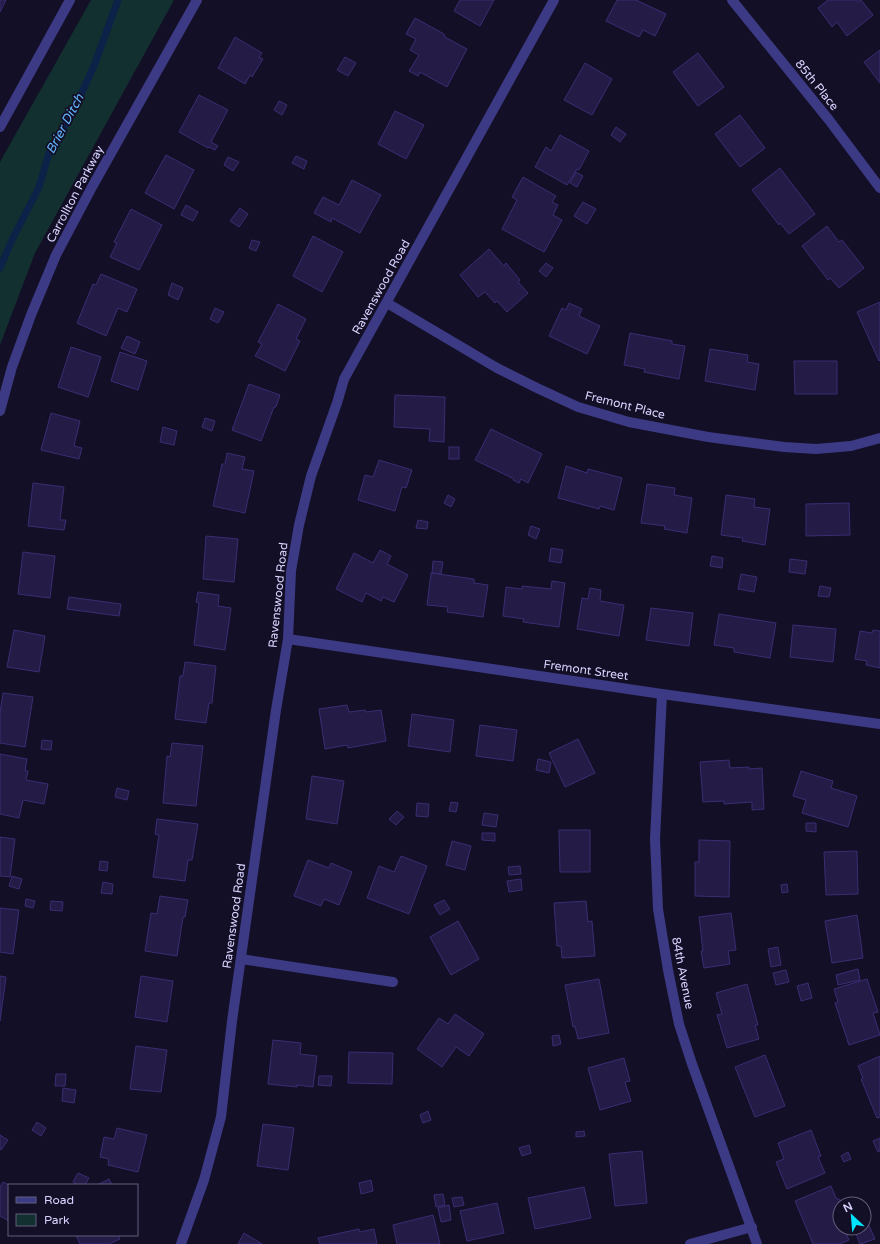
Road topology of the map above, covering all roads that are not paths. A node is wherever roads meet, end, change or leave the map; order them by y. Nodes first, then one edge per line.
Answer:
1 (70, 0) edge
2 (197, 0) edge
3 (554, 0) edge
4 (732, 0) edge
5 (0, 127) edge
6 (880, 188) edge
7 (387, 303) junction
8 (0, 411) edge
9 (880, 438) edge
10 (288, 639) junction
11 (662, 694) junction
12 (880, 724) edge
13 (241, 959) junction
14 (394, 982) dead end
15 (752, 1227) junction
16 (181, 1244) edge
17 (690, 1244) edge
18 (757, 1244) edge

1 - 5 street
2 - 8 street, Carrollton Parkway
3 - 7 street, Ravenswood Road
4 - 6 street, 85th Place
7 - 9 street, Fremont Place
7 - 10 street, Ravenswood Road
10 - 11 street, Fremont Street
10 - 13 street, Ravenswood Road
11 - 12 street, Fremont Street
11 - 15 street, 84th Avenue
13 - 14 street
13 - 16 street, Ravenswood Road
15 - 17 street
15 - 18 street, 84th Avenue

